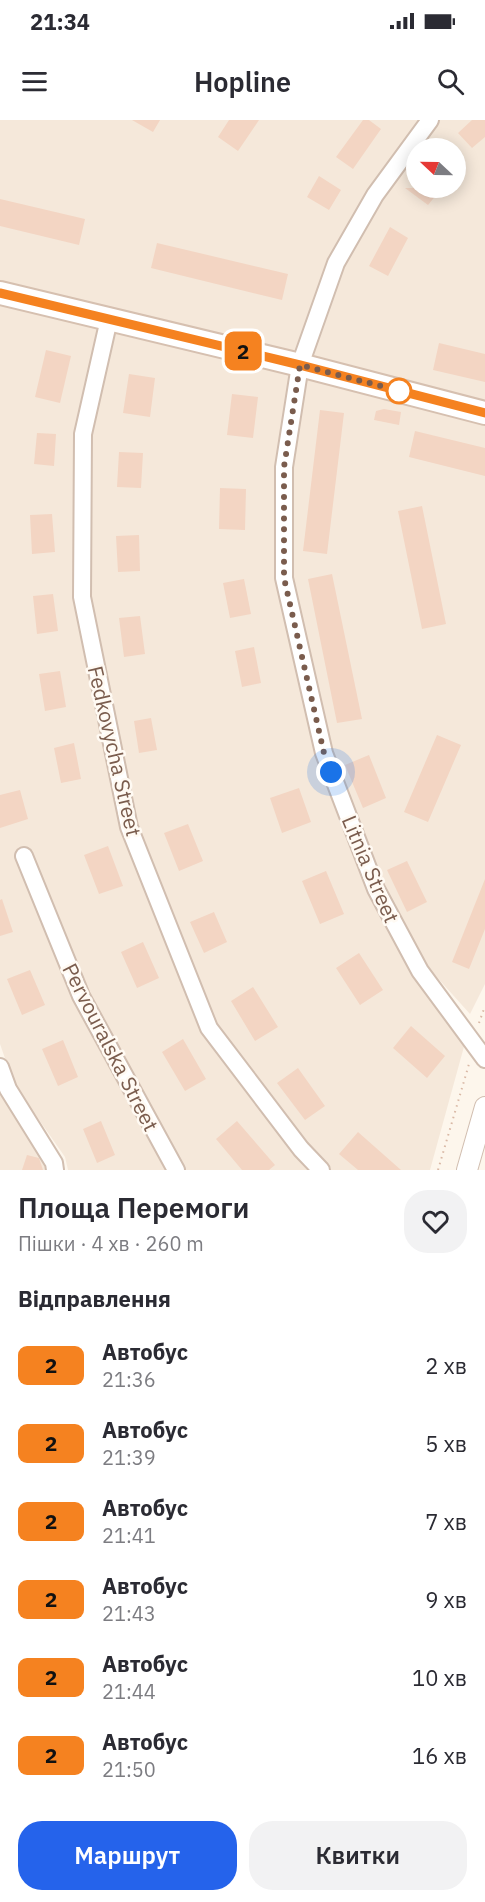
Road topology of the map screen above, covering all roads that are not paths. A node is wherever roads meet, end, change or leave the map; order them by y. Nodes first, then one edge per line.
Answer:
1 (430, 120) edge
2 (0, 293) edge
3 (109, 319) junction
4 (300, 365) junction
5 (485, 413) edge
6 (24, 856) dead end
7 (479, 1052) edge
8 (0, 1067) edge
9 (485, 1107) edge
10 (55, 1170) edge
11 (176, 1170) edge
12 (321, 1170) edge
13 (467, 1170) edge

1 - 4 street, Litnia Street
2 - 3 main road
3 - 4 main road
3 - 12 street, Fedkovycha Street
4 - 5 main road
4 - 7 street, Litnia Street
6 - 11 street, Pervouralska Street
8 - 10 street
9 - 13 street

